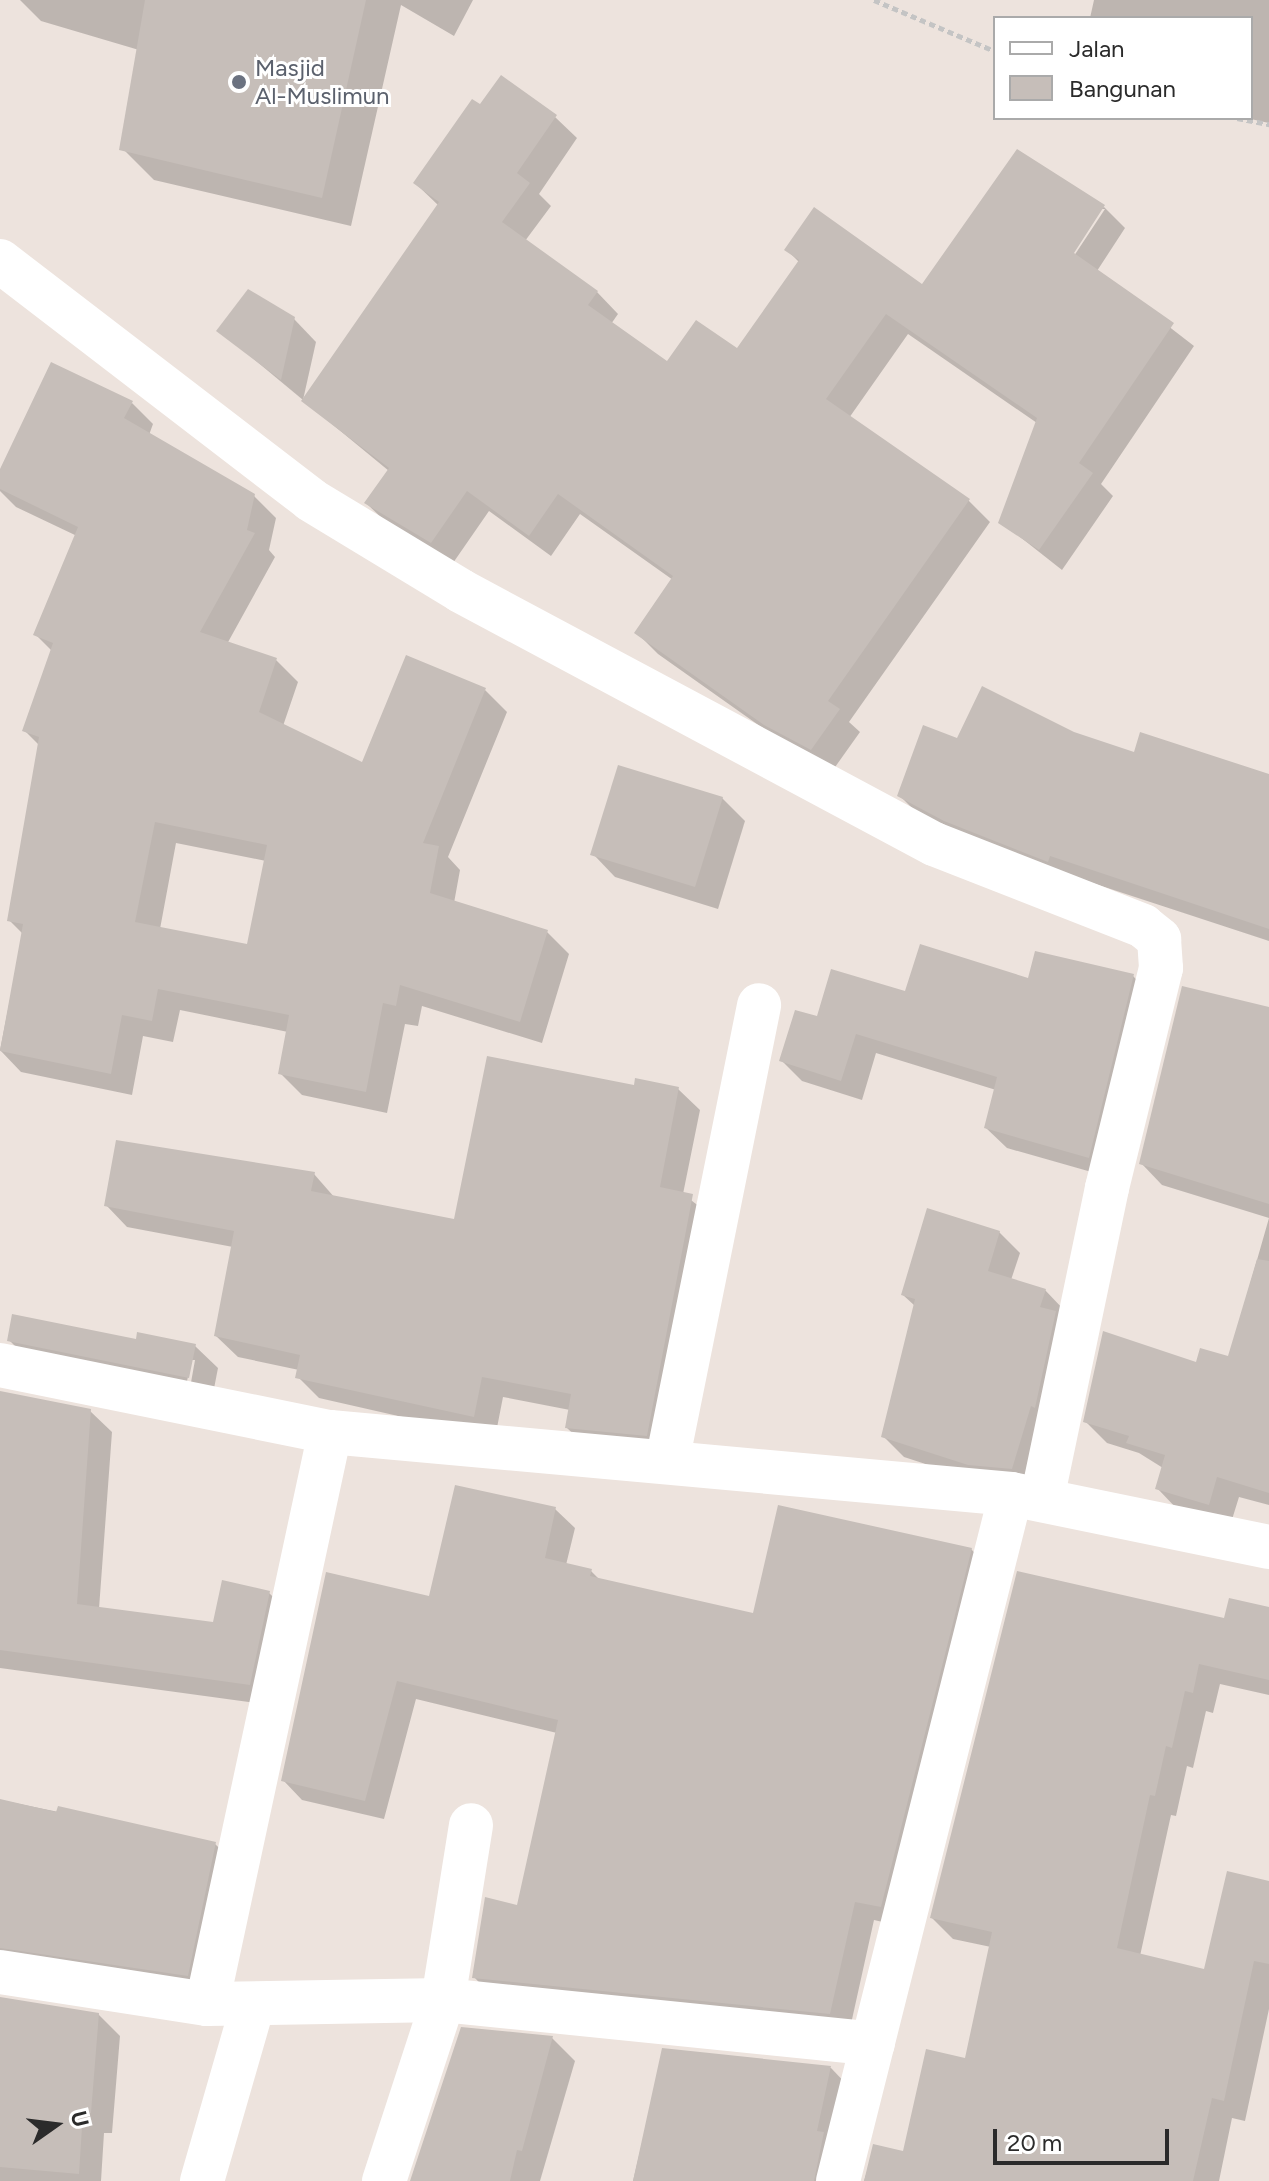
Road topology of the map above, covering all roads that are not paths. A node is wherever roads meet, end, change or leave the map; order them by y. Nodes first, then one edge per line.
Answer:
1 (0, 261) edge
2 (759, 1005) dead end
3 (0, 1365) edge
4 (330, 1432) junction
5 (667, 1462) junction
6 (1027, 1496) junction
7 (1269, 1547) edge
8 (471, 1825) dead end
9 (0, 1972) edge
10 (443, 2000) junction
11 (207, 2004) junction
12 (253, 2004) junction
13 (873, 2044) junction
14 (202, 2181) edge
15 (384, 2181) edge
16 (838, 2181) edge

1 - 6 street
2 - 5 street
3 - 4 street
4 - 5 street
4 - 11 street
5 - 6 street
6 - 7 street
6 - 13 street
8 - 10 street
9 - 11 street
10 - 12 street
10 - 13 street
10 - 15 street
11 - 12 street
12 - 14 street
13 - 16 street

